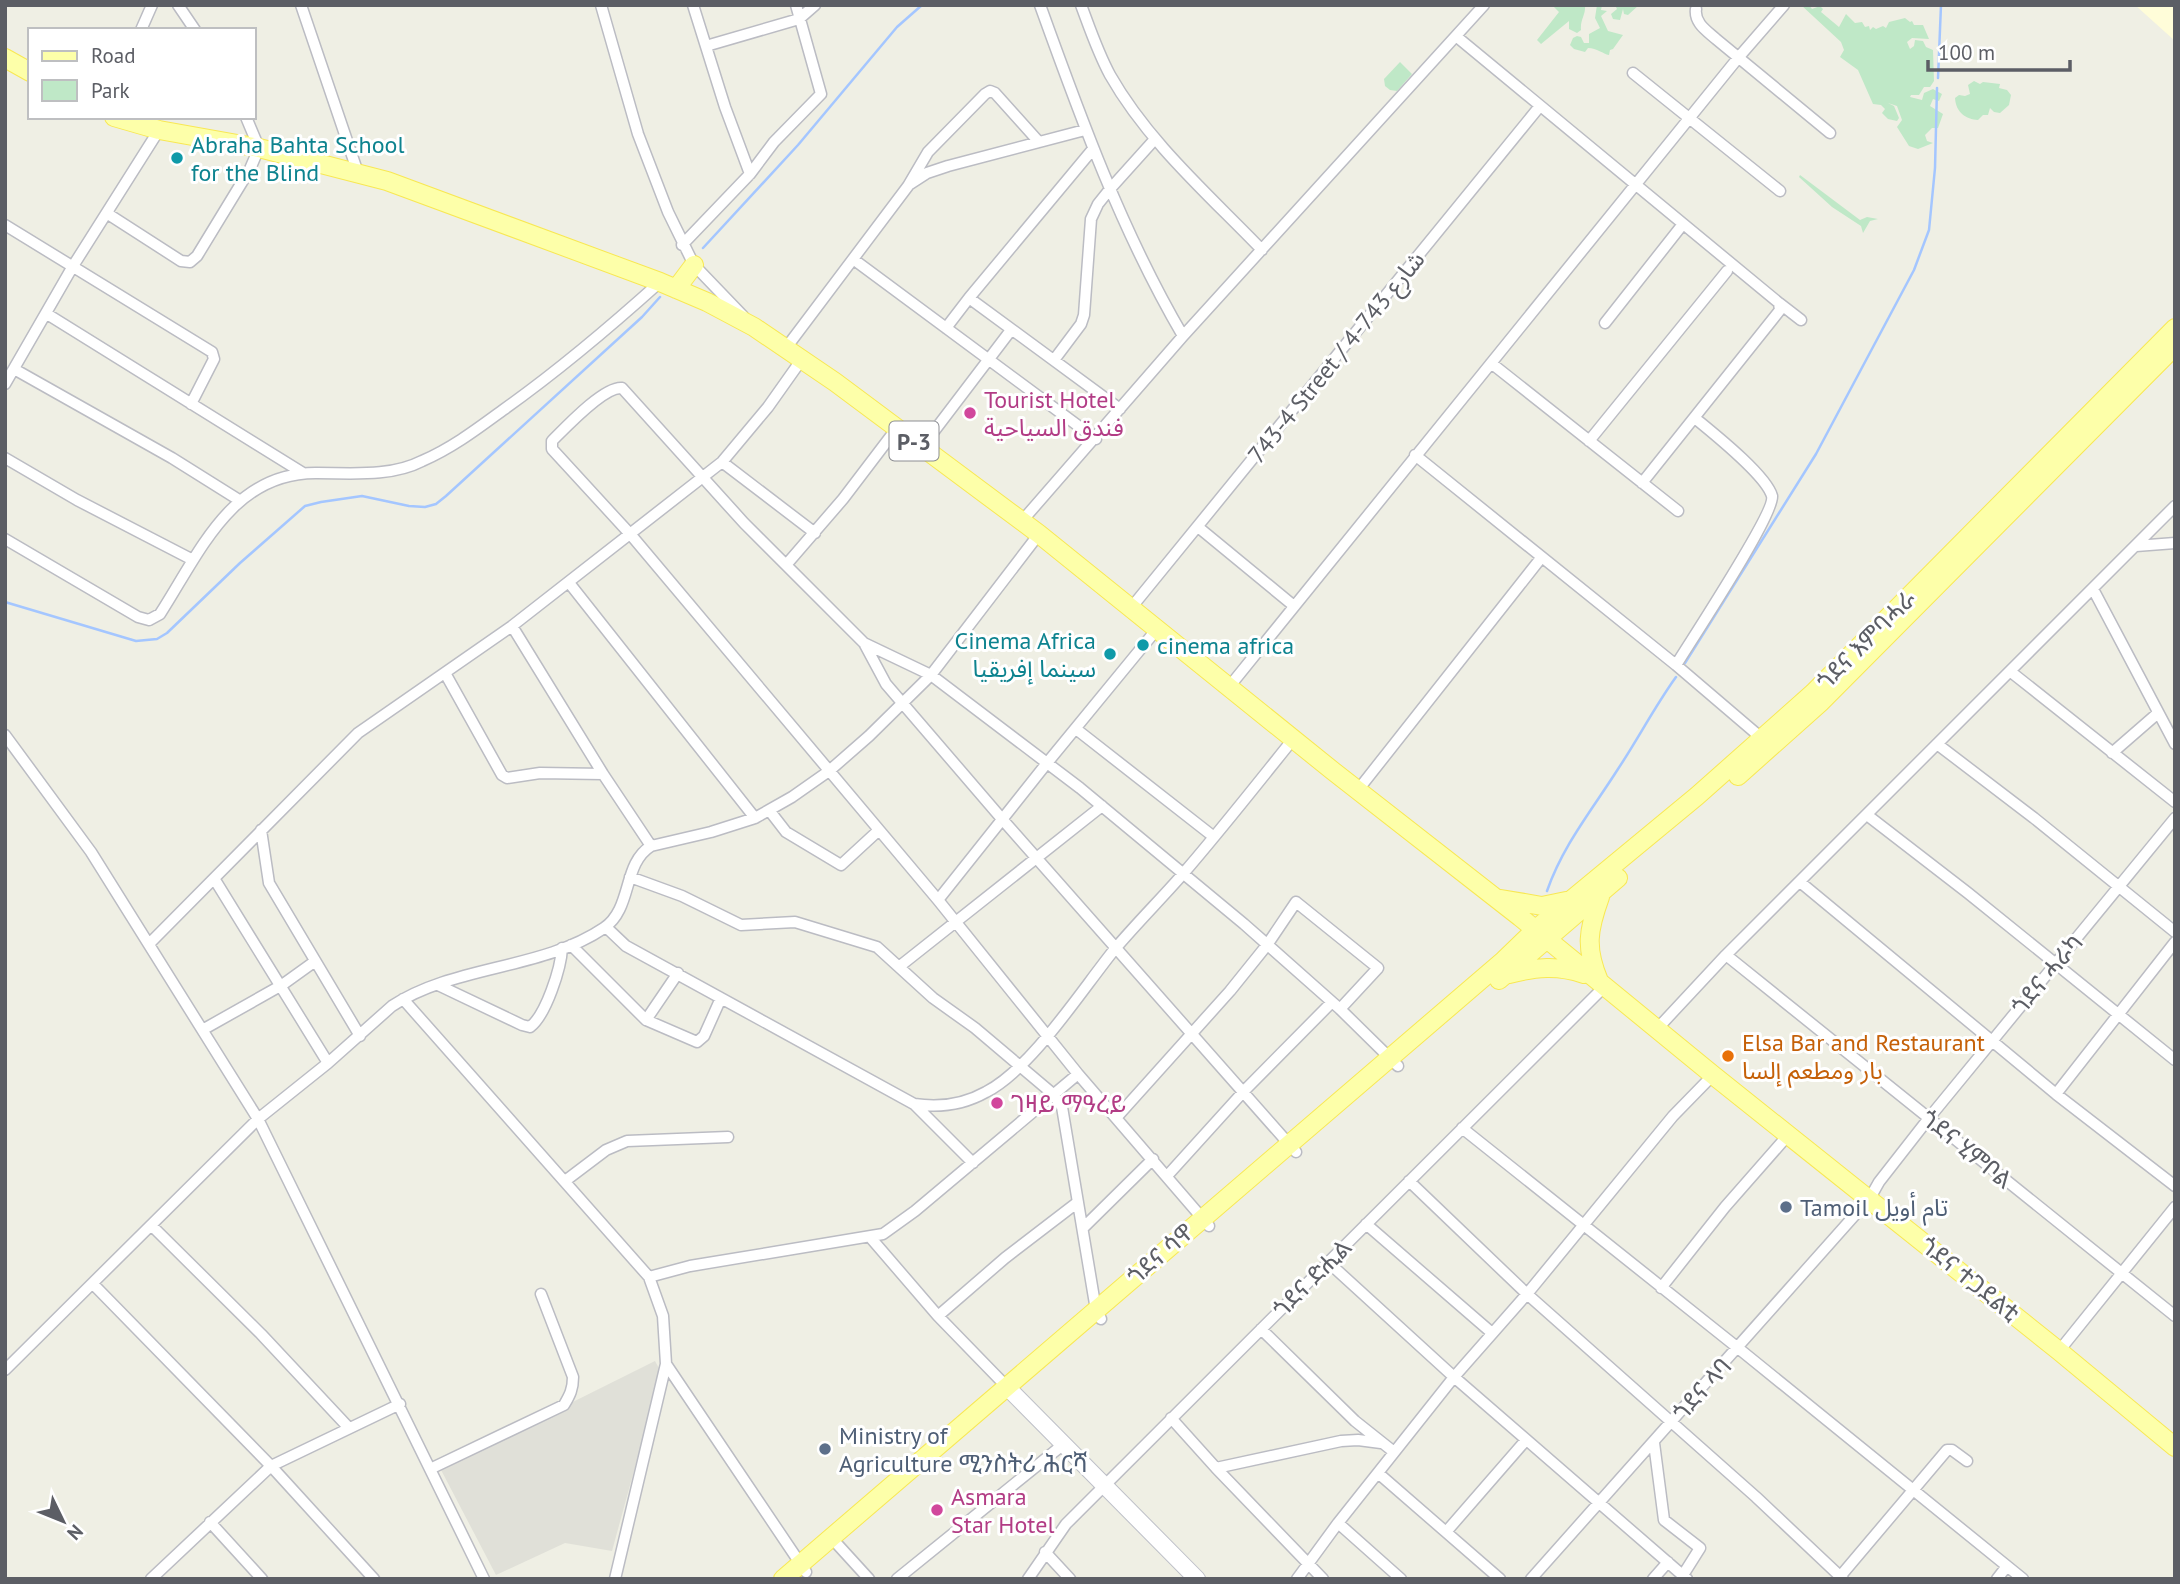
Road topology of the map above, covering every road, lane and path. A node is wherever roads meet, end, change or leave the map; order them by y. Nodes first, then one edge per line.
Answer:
1 (152, 5) edge
2 (178, 5) edge
3 (301, 5) edge
4 (601, 5) edge
5 (694, 5) edge
6 (796, 5) edge
7 (815, 5) edge
8 (1040, 5) edge
9 (1081, 5) edge
10 (1484, 5) edge
11 (1784, 5) edge
12 (1696, 9) dead end
13 (799, 19) junction
14 (142, 28) edge
15 (194, 28) edge
16 (1457, 37) junction
17 (706, 46) junction
18 (5, 58) edge
19 (1738, 58) junction
20 (28, 71) edge
21 (1633, 73) dead end
22 (1540, 106) junction
23 (120, 119) edge
24 (247, 119) edge
25 (1688, 119) junction
26 (1085, 130) junction
27 (159, 131) junction
28 (1830, 133) dead end
29 (1155, 139) junction
30 (1039, 142) junction
31 (259, 148) junction
32 (1093, 149) junction
33 (358, 173) junction
34 (750, 174) junction
35 (908, 186) junction
36 (1635, 186) junction
37 (1110, 188) junction
38 (1780, 191) dead end
39 (108, 214) junction
40 (1683, 224) junction
41 (9, 227) edge
42 (5, 240) edge
43 (682, 245) junction
44 (1262, 250) junction
45 (853, 259) junction
46 (694, 265) junction
47 (73, 266) junction
48 (1727, 271) dead end
49 (668, 285) junction
50 (969, 298) junction
51 (1779, 303) junction
52 (47, 314) junction
53 (1801, 320) dead end
54 (1605, 323) dead end
55 (754, 327) junction
56 (946, 328) junction
57 (2175, 328) edge
58 (1011, 330) junction
59 (1183, 336) junction
60 (2175, 346) edge
61 (786, 348) junction
62 (802, 359) junction
63 (988, 360) junction
64 (1054, 360) junction
65 (1491, 363) junction
66 (14, 369) junction
67 (5, 384) edge
68 (191, 404) junction
69 (1120, 409) junction
70 (1696, 419) junction
71 (897, 428) junction
72 (1096, 439) junction
73 (1589, 441) junction
74 (922, 447) junction
75 (1415, 455) junction
76 (5, 458) edge
77 (722, 462) junction
78 (303, 473) junction
79 (704, 477) junction
80 (1642, 483) junction
81 (239, 500) junction
82 (2175, 506) edge
83 (1678, 511) dead end
84 (1022, 521) junction
85 (1198, 527) junction
86 (815, 533) junction
87 (1039, 534) junction
88 (631, 535) junction
89 (5, 539) edge
90 (2175, 542) edge
91 (2136, 546) junction
92 (1541, 558) junction
93 (193, 560) junction
94 (786, 565) junction
95 (570, 583) junction
96 (2093, 589) junction
97 (1294, 606) junction
98 (1131, 608) junction
99 (512, 626) junction
100 (1157, 629) junction
101 (864, 643) junction
102 (1676, 665) junction
103 (2011, 672) junction
104 (444, 673) junction
105 (931, 675) junction
106 (1229, 687) junction
107 (904, 704) junction
108 (2158, 713) junction
109 (1076, 729) junction
110 (5, 735) edge
111 (1294, 738) junction
112 (1767, 743) junction
113 (1937, 744) junction
114 (2175, 744) edge
115 (2112, 752) junction
116 (1046, 763) junction
117 (829, 771) junction
118 (603, 774) junction
119 (1359, 790) junction
120 (2175, 802) edge
121 (1102, 806) junction
122 (769, 810) junction
123 (1867, 815) junction
124 (755, 818) junction
125 (2175, 818) edge
126 (1002, 819) junction
127 (261, 830) junction
128 (878, 830) junction
129 (1214, 837) junction
130 (651, 846) junction
131 (1037, 857) junction
132 (1182, 875) junction
133 (630, 877) junction
134 (215, 880) junction
135 (1800, 882) junction
136 (2120, 887) junction
137 (1602, 892) junction
138 (938, 900) junction
139 (1500, 900) junction
140 (1573, 900) junction
141 (955, 922) junction
142 (606, 927) junction
143 (2175, 932) edge
144 (1542, 934) junction
145 (2175, 942) edge
146 (150, 943) junction
147 (1267, 945) junction
148 (566, 946) junction
149 (1116, 948) junction
150 (1726, 956) junction
151 (314, 961) junction
152 (2057, 964) junction
153 (900, 966) junction
154 (1505, 967) junction
155 (678, 973) junction
156 (1599, 981) junction
157 (282, 985) junction
158 (438, 985) junction
159 (721, 998) junction
160 (403, 999) junction
161 (1336, 1006) junction
162 (2118, 1014) junction
163 (646, 1020) junction
164 (204, 1029) junction
165 (1657, 1029) junction
166 (1193, 1034) junction
167 (1047, 1035) junction
168 (360, 1036) junction
169 (1992, 1041) junction
170 (2175, 1060) edge
171 (1394, 1062) junction
172 (328, 1063) junction
173 (1019, 1067) junction
174 (1079, 1074) junction
175 (1713, 1074) junction
176 (1244, 1091) junction
177 (1053, 1094) junction
178 (2056, 1094) junction
179 (914, 1104) junction
180 (1116, 1118) junction
181 (1929, 1118) junction
182 (258, 1119) junction
183 (1462, 1128) junction
184 (1789, 1134) junction
185 (728, 1137) dead end
186 (1292, 1148) junction
187 (1153, 1159) junction
188 (973, 1163) junction
189 (1167, 1176) junction
190 (565, 1181) junction
191 (1409, 1181) junction
192 (2175, 1186) edge
193 (1870, 1198) junction
194 (1078, 1202) junction
195 (2175, 1207) edge
196 (1205, 1222) junction
197 (1366, 1224) junction
198 (152, 1226) junction
199 (1583, 1227) junction
200 (1083, 1228) junction
201 (870, 1237) junction
202 (1328, 1262) junction
203 (2122, 1273) junction
204 (649, 1277) junction
205 (93, 1284) junction
206 (1661, 1288) junction
207 (541, 1294) dead end
208 (1527, 1294) junction
209 (1099, 1314) junction
210 (2175, 1316) edge
211 (938, 1317) junction
212 (1261, 1329) junction
213 (1492, 1333) junction
214 (1738, 1348) junction
215 (2059, 1351) junction
216 (666, 1364) junction
217 (5, 1370) edge
218 (1454, 1377) junction
219 (1010, 1390) junction
220 (400, 1404) junction
221 (1171, 1418) junction
222 (1672, 1423) junction
223 (349, 1428) junction
224 (1526, 1440) junction
225 (1065, 1443) junction
226 (1381, 1443) junction
227 (1654, 1443) junction
228 (2175, 1447) edge
229 (1394, 1452) junction
230 (1967, 1461) dead end
231 (271, 1466) junction
232 (1216, 1468) junction
233 (430, 1469) junction
234 (1378, 1473) junction
235 (1105, 1484) junction
236 (1913, 1491) junction
237 (1600, 1504) junction
238 (210, 1522) junction
239 (1338, 1523) junction
240 (1446, 1532) junction
241 (838, 1545) junction
242 (1045, 1552) junction
243 (1668, 1562) junction
244 (1309, 1564) junction
245 (2007, 1566) junction
246 (801, 1572) edge
247 (1685, 1577) edge
248 (1840, 1578) edge
249 (151, 1579) edge
250 (262, 1579) edge
251 (374, 1579) edge
252 (484, 1579) edge
253 (615, 1579) edge
254 (783, 1579) edge
255 (869, 1579) edge
256 (897, 1579) edge
257 (1028, 1579) edge
258 (1070, 1579) edge
259 (1197, 1579) edge
260 (1297, 1579) edge
261 (1323, 1579) edge
262 (1401, 1579) edge
263 (1500, 1579) edge
264 (1531, 1579) edge
265 (1653, 1579) edge
266 (1997, 1579) edge
267 (2023, 1579) edge

1 - 14 street
2 - 15 street
3 - 33 street
4 - 43 street
5 - 17 street
6 - 13 street
7 - 13 street
8 - 26 street
9 - 29 street
10 - 16 street
11 - 19 street
12 - 19 street
13 - 17 street
13 - 34 street
16 - 22 street
16 - 44 street
17 - 34 street
18 - 20 main road
19 - 25 street
19 - 28 street
21 - 25 street
22 - 36 street
22 - 85 street, 743-4 Street / شارع 743-4
23 - 27 main road, P-3
24 - 31 street
25 - 36 street
25 - 38 street
26 - 30 street
26 - 32 street
27 - 31 main road, P-3
27 - 39 street
29 - 37 street
29 - 44 street
30 - 35 street
30 - 35 street
31 - 33 main road, P-3
31 - 39 street
32 - 37 street
32 - 50 street
33 - 49 main road, P-3
34 - 43 street
35 - 45 street
36 - 40 street
36 - 65 street
37 - 59 street
37 - 64 street
39 - 47 street
40 - 51 street
40 - 54 street
41 - 42 street
41 - 47 street
43 - 46 street
44 - 59 street
45 - 56 street
45 - 61 street
46 - 49 main road
46 - 55 street
47 - 52 street
47 - 68 street
48 - 73 street
49 - 55 main road, P-3
49 - 78 street
50 - 56 street
50 - 58 street
51 - 53 street
51 - 70 street
52 - 66 street
52 - 68 street
55 - 61 main road, P-3
56 - 63 street
57 - 112 main road, ጎደና እምባሓራ
58 - 63 street
58 - 64 street
59 - 69 street
60 - 112 main road, ጎደና እምባሓራ
61 - 62 main road, P-3
62 - 71 main road, P-3
62 - 77 street
63 - 72 street
63 - 74 street
64 - 69 street
65 - 73 street
65 - 75 street
66 - 67 street
66 - 81 street
68 - 78 street
69 - 72 street
70 - 80 street
70 - 102 street
71 - 74 main road, P-3
71 - 86 street
72 - 84 street
73 - 80 street
74 - 84 main road, P-3
75 - 92 street
75 - 97 street
76 - 93 street
77 - 79 street
77 - 86 street
78 - 81 street
79 - 88 street
79 - 88 street
79 - 94 street
80 - 83 street
81 - 93 street
82 - 91 street
84 - 87 main road, P-3
85 - 97 street
85 - 98 street, 743-4 Street / شارع 743-4
86 - 94 street
87 - 98 main road, P-3
87 - 105 street
88 - 95 street
88 - 117 street
89 - 93 street
90 - 91 street
91 - 96 street
92 - 102 street
92 - 119 street
94 - 101 street
95 - 99 street
95 - 124 street
96 - 103 street
96 - 108 street
97 - 106 street
98 - 100 main road, P-3
99 - 104 street
99 - 118 street
100 - 106 main road, P-3
100 - 109 street
101 - 105 street
101 - 107 street
102 - 112 street
103 - 113 street
103 - 115 street
104 - 118 street
104 - 127 street
105 - 107 street
105 - 116 street
106 - 111 main road, P-3
107 - 117 street
107 - 126 street
108 - 114 street
108 - 115 street
109 - 116 street
109 - 129 street
110 - 146 street
111 - 119 main road, P-3
111 - 129 street
112 - 137 main road, ጎደና እምባሓራ
112 - 140 main road, ጎደና እምባሓራ
113 - 123 street
113 - 136 street
115 - 120 street
116 - 121 street
116 - 126 street
117 - 122 street
117 - 128 street
118 - 130 street
119 - 139 main road, P-3
121 - 131 street
121 - 132 street
122 - 124 street
122 - 128 street
123 - 135 street
123 - 152 street
124 - 130 street
125 - 136 street, ጎደና ሓራካ
126 - 131 street
126 - 138 street
127 - 134 street
127 - 151 street
128 - 138 street
129 - 132 street
130 - 133 street
131 - 141 street
131 - 149 street
132 - 147 street
132 - 149 street
133 - 142 street
133 - 153 street
134 - 146 street
134 - 157 street
135 - 150 street
135 - 169 street
136 - 143 street
136 - 152 street, ጎደና ሓራካ
137 - 144 main road, ጎደና እምባሓራ
137 - 156 main road
138 - 141 street
139 - 140 main road
139 - 144 main road, P-3
139 - 154 main road
140 - 144 main road, ጎደና እምባሓራ
141 - 153 street
141 - 167 street
142 - 148 street
142 - 155 street
144 - 154 main road, ጎደና ሳዋ
144 - 156 main road, P-3
145 - 162 street
146 - 164 street
147 - 161 street
147 - 161 street
147 - 166 street
148 - 158 street
148 - 158 street
148 - 163 street
149 - 166 street
149 - 167 street
150 - 165 street
150 - 181 street, ጎደና ሂምቦል
151 - 157 street
151 - 168 street
152 - 162 street
152 - 169 street, ጎደና ሓራካ
153 - 173 street
154 - 156 main road
154 - 171 main road, ጎደና ሳዋ
155 - 159 street
155 - 163 street
156 - 165 main road, ጎደና ተጋደልቲ / P-3
156 - 183 street, ጎደና ድሒል
157 - 164 street
157 - 172 street
158 - 160 street
159 - 163 street
159 - 179 street
160 - 168 street
160 - 190 street
161 - 171 street
161 - 176 street
162 - 170 street
162 - 178 street
164 - 182 street
165 - 175 main road, ጎደና ተጋደልቲ / P-3
166 - 176 street
166 - 180 street
167 - 173 street
167 - 174 street
168 - 172 street
169 - 178 street
169 - 181 street, ጎደና ሓራካ
171 - 186 main road, ጎደና ሳዋ
172 - 182 street
173 - 177 street
173 - 179 street
174 - 177 street
174 - 180 street
175 - 184 main road, ጎደና ተጋደልቲ / P-3
175 - 199 street
176 - 186 street
176 - 189 street
177 - 188 street
177 - 194 street
178 - 192 street
179 - 188 street
180 - 187 street
181 - 193 street, ጎደና ሓራካ
181 - 203 street, ጎደና ሂምቦል
182 - 198 street
182 - 220 street
183 - 191 street, ጎደና ድሒል
183 - 199 street
184 - 193 main road, ጎደና ተጋደልቲ / P-3
184 - 206 street
185 - 190 street
186 - 196 main road, ጎደና ሳዋ
187 - 189 street
187 - 200 street
188 - 201 street
189 - 196 street
190 - 204 street
191 - 197 street, ጎደና ድሒል
191 - 208 street
193 - 214 street, ጎደና ላባ
193 - 215 main road, ጎደና ተጋደልቲ / P-3
194 - 200 street
194 - 211 street
195 - 203 street
196 - 209 main road, ጎደና ሳዋ
197 - 202 street, ጎደና ድሒል
197 - 213 street
198 - 205 street
198 - 223 street
199 - 206 street
199 - 208 street
200 - 209 street
201 - 204 street
201 - 211 street
202 - 212 street, ጎደና ድሒል
202 - 218 street
203 - 210 street, ጎደና ሂምቦል
203 - 215 street
204 - 216 street
205 - 217 street
205 - 231 street
206 - 214 street
207 - 233 street
208 - 213 street
208 - 222 street
209 - 219 main road, ጎደና ሳዋ
211 - 219 street
212 - 221 street, ጎደና ድሒል
212 - 226 street
213 - 218 street
214 - 222 street, ጎደና ላባ
214 - 236 street
215 - 228 main road, ጎደና ተጋደልቲ / P-3
216 - 246 street
216 - 253 street
218 - 224 street
218 - 229 street
219 - 225 street
219 - 241 main road, ጎደና ሳዋ
219 - 246 main road, ጎደና ሳዋ
220 - 223 street
220 - 233 street
221 - 232 street
221 - 235 street, ጎደና ድሒል
222 - 227 street, ጎደና ላባ
222 - 248 street
223 - 231 street
224 - 237 street
224 - 240 street
225 - 235 street
225 - 256 street
226 - 229 street
226 - 232 street
227 - 237 street, ጎደና ላባ
227 - 247 street
229 - 234 street
230 - 236 street
231 - 238 street
231 - 251 street
232 - 244 street
233 - 252 street
234 - 239 street
234 - 240 street
235 - 242 street, ጎደና ድሒል
235 - 259 street
236 - 245 street
236 - 248 street
237 - 243 street
237 - 264 street, ጎደና ላባ
238 - 249 street
238 - 250 street
239 - 244 street
239 - 262 street
240 - 263 street
241 - 246 main road, ጎደና ሳዋ
241 - 255 street
242 - 257 street, ጎደና ድሒል
242 - 258 street
243 - 247 street
243 - 265 street
244 - 260 street
244 - 261 street
245 - 266 street
245 - 267 street
246 - 254 main road, ጎደና ሳዋ

